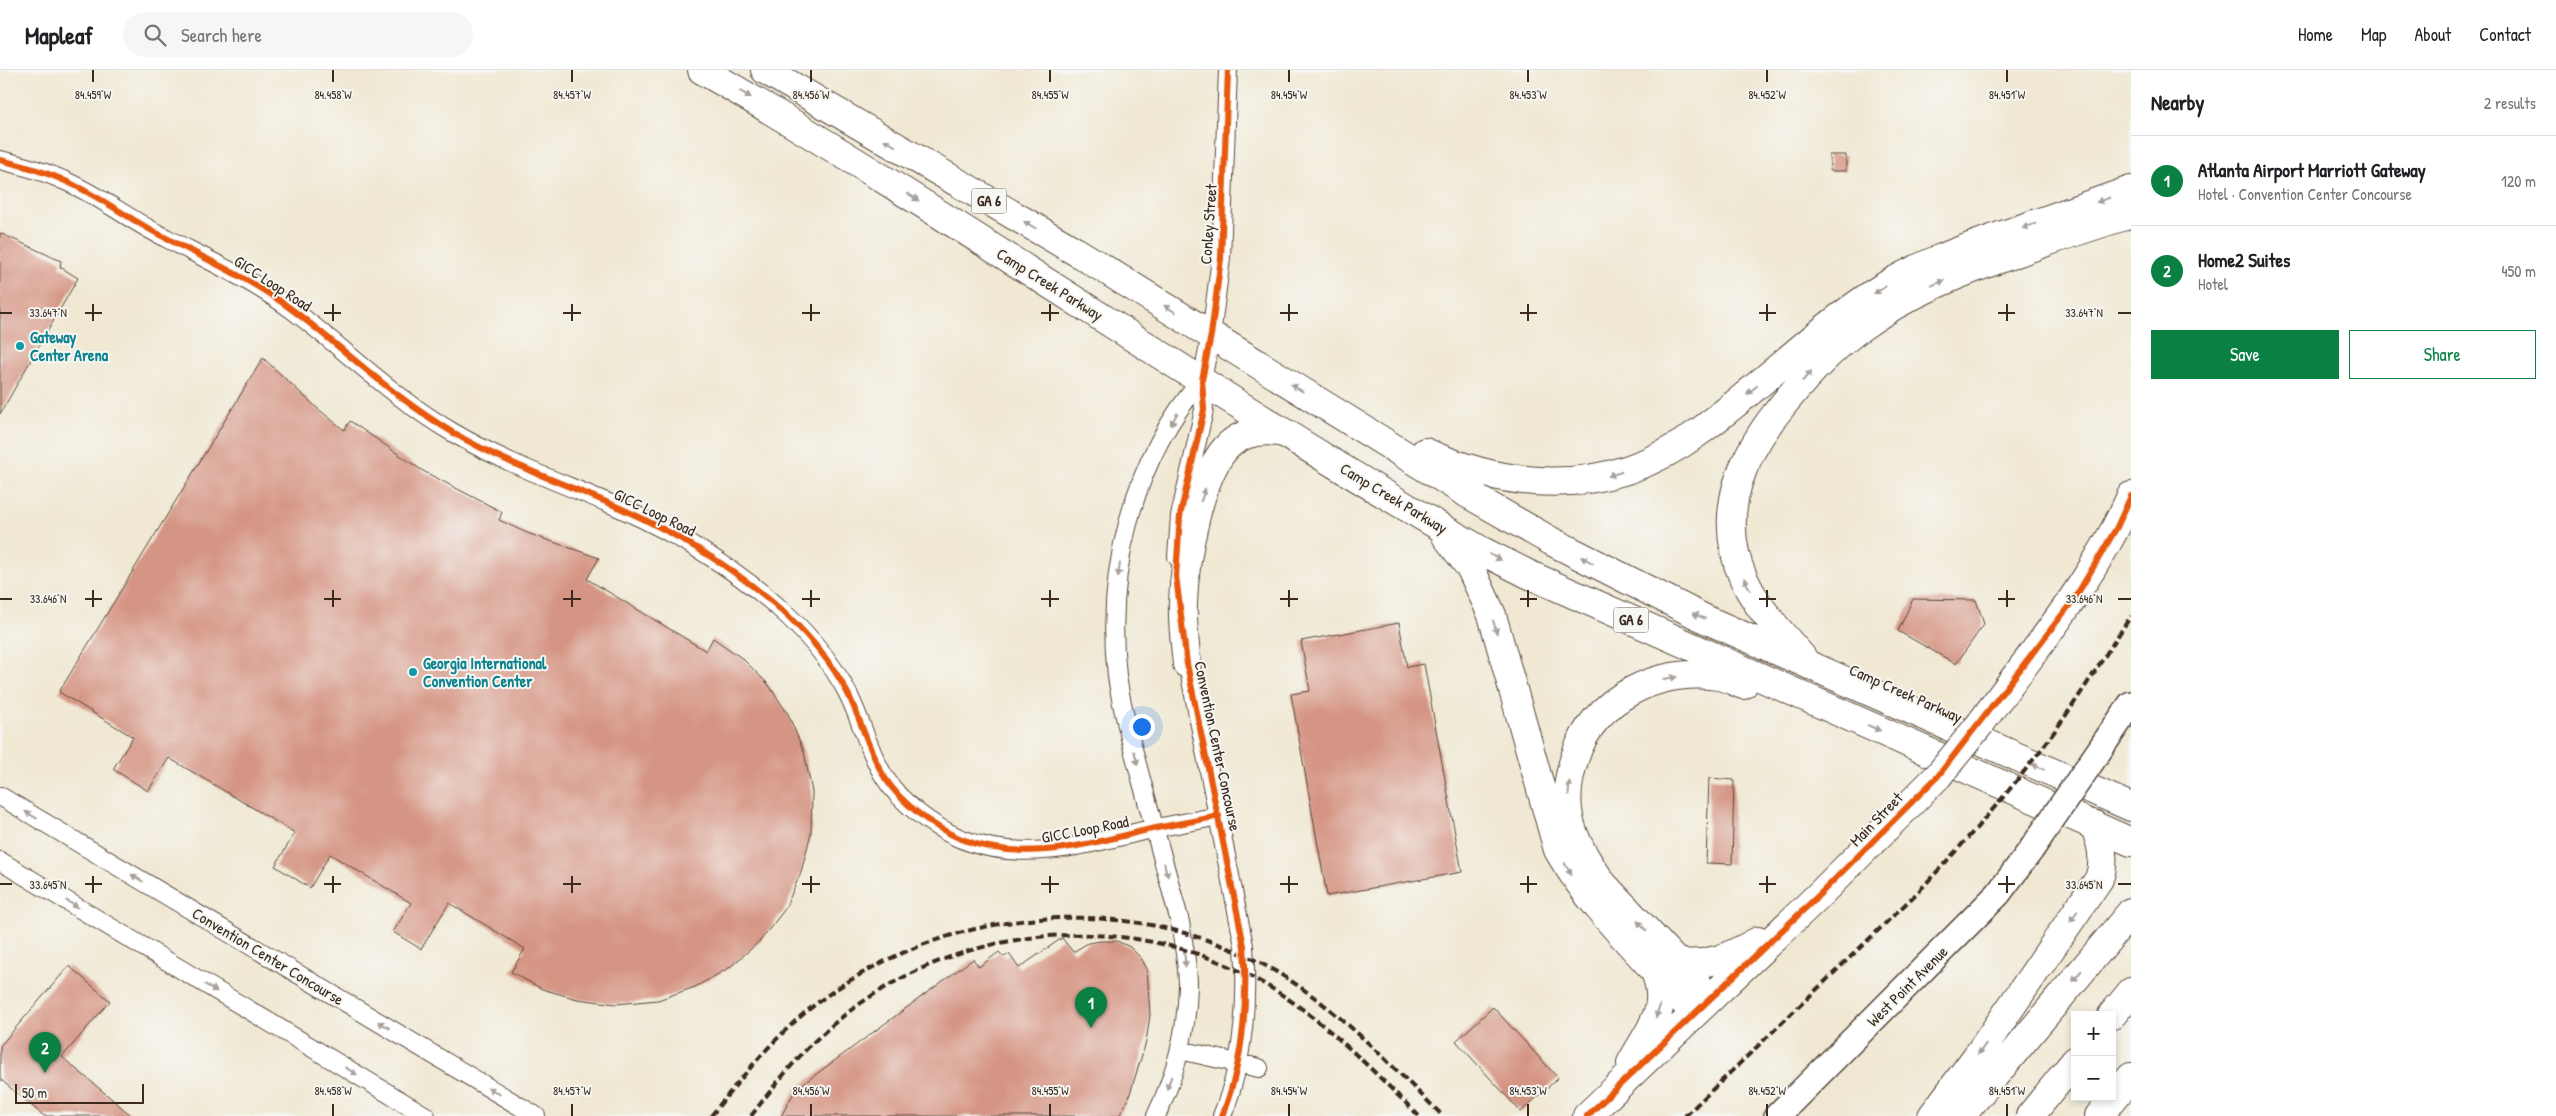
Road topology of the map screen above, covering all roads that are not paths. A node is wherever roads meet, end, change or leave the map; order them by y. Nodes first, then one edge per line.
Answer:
1 (702, 70) edge
2 (765, 70) edge
3 (1228, 70) edge
4 (0, 160) edge
5 (2131, 190) edge
6 (2123, 218) edge
7 (1211, 335) junction
8 (1202, 380) junction
9 (1338, 414) junction
10 (1290, 434) junction
11 (2131, 496) edge
12 (1437, 525) junction
13 (1187, 664) junction
14 (1808, 664) junction
15 (2131, 704) edge
16 (1829, 709) junction
17 (0, 796) edge
18 (2131, 807) edge
19 (1219, 816) junction
20 (2093, 824) junction
21 (1155, 828) junction
22 (2131, 842) edge
23 (0, 862) edge
24 (2131, 912) edge
25 (1795, 917) junction
26 (1663, 963) junction
27 (2131, 992) edge
28 (1702, 1006) junction
29 (2115, 1011) edge
30 (1180, 1050) junction
31 (1238, 1063) junction
32 (2071, 1066) edge
33 (1259, 1068) dead end
34 (2131, 1077) edge
35 (1617, 1088) junction
36 (426, 1116) edge
37 (536, 1116) edge
38 (1156, 1116) edge
39 (1222, 1116) edge
40 (1587, 1116) edge
41 (1777, 1116) edge
42 (1932, 1116) edge
43 (1961, 1116) edge
44 (2030, 1116) edge
45 (2099, 1116) edge

1 -> 8 main road, Camp Creek Parkway / GA 6
7 -> 2 main road, Camp Creek Parkway / GA 6
3 - 7 street, Conley Street
4 - 21 street, GICC Loop Road
5 -> 9 main road
14 -> 6 main road
7 - 8 street, Conley Street
9 -> 7 main road, Camp Creek Parkway / GA 6
8 - 10 main road, Camp Creek Parkway / GA 6
8 - 13 street, Convention Center Concourse
8 -> 21 street
14 -> 9 main road, Camp Creek Parkway / GA 6
10 - 12 main road, Camp Creek Parkway / GA 6
13 -> 10 main road
11 - 25 main road, Main Street, bridge
12 -> 16 main road, Camp Creek Parkway / GA 6
12 -> 26 main road
13 - 19 street, Convention Center Concourse
18 -> 14 main road, Camp Creek Parkway / GA 6
15 - 41 street, West Point Avenue, bridge
16 -> 20 main road, Camp Creek Parkway / GA 6
26 -> 16 main road
37 -> 17 street, Convention Center Concourse
19 - 21 street, GICC Loop Road
19 - 31 street, Convention Center Concourse
20 - 22 main road, Camp Creek Parkway / GA 6
20 -> 42 main road
21 -> 30 street
23 -> 36 street
24 -> 43 main road
25 - 26 main road
25 - 28 main road, Main Street
26 - 28 main road
26 -> 35 main road
27 - 29 main road
28 - 35 main road, Main Street
30 - 31 street
30 -> 38 street
31 - 33 street
31 - 39 street, Convention Center Concourse
32 - 44 main road
34 - 45 main road
35 - 40 main road, Main Street

